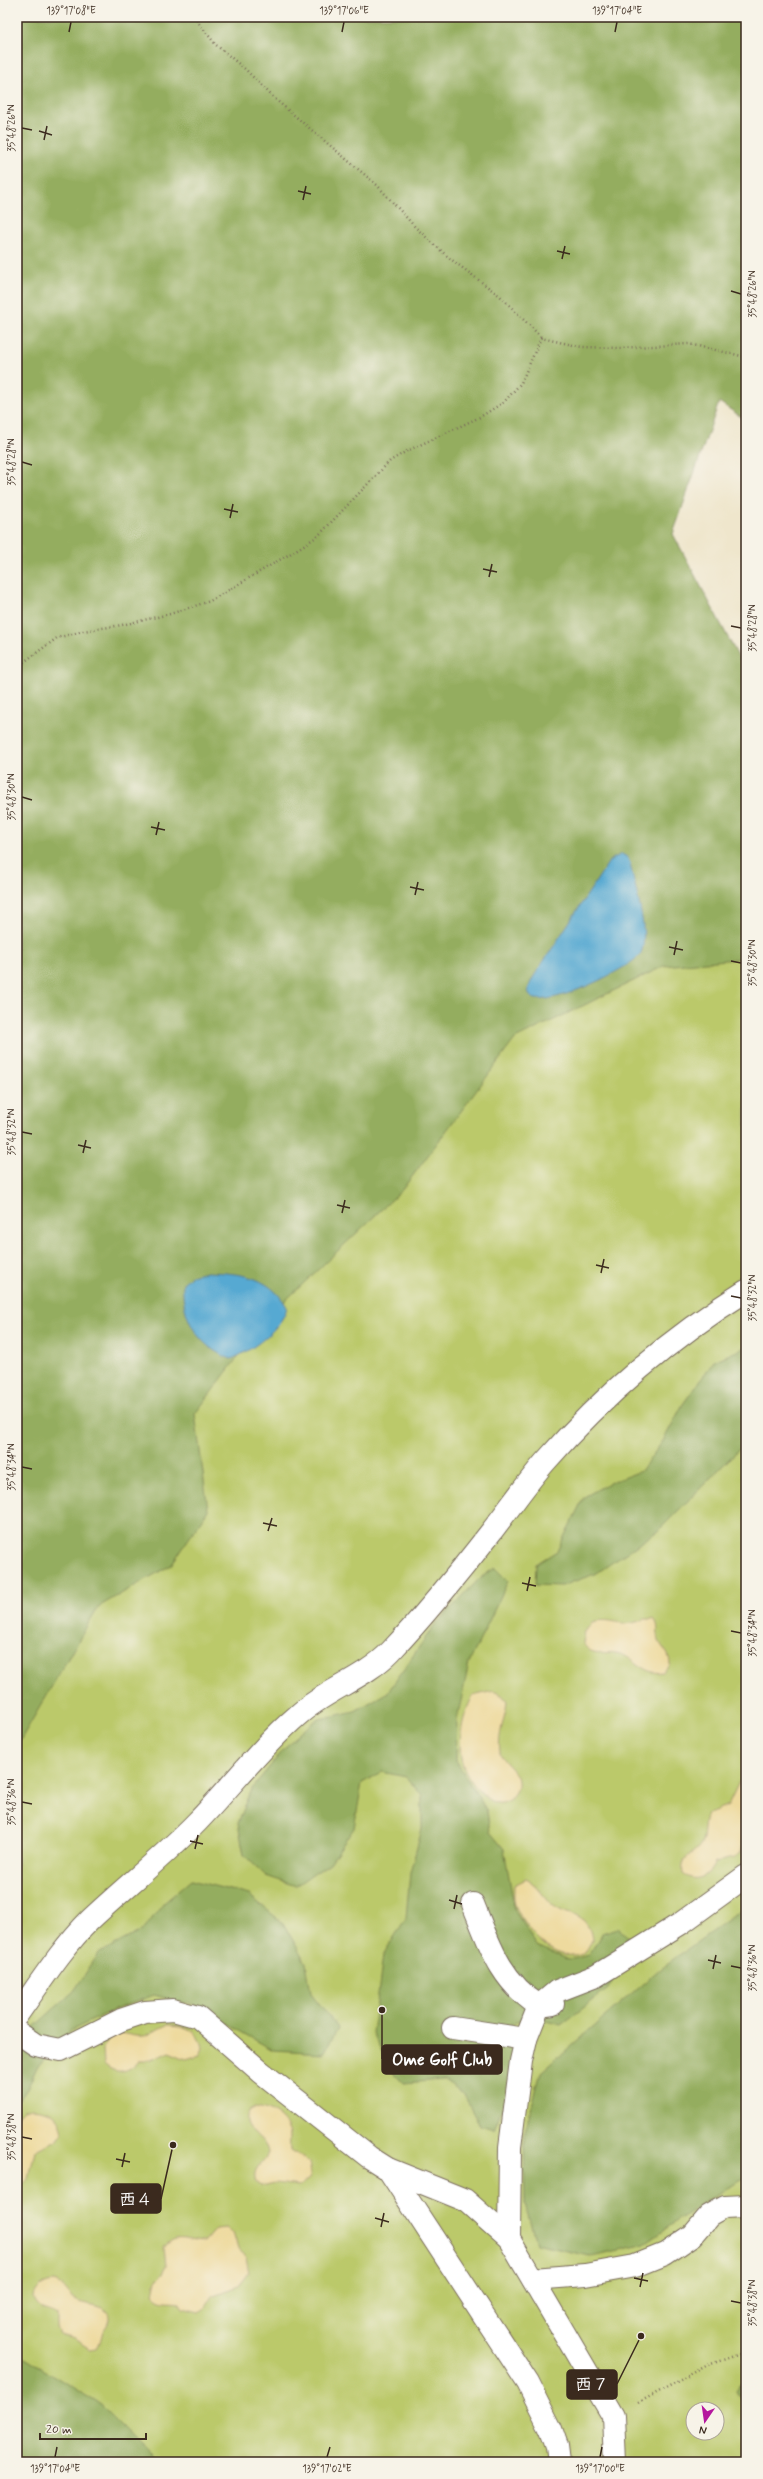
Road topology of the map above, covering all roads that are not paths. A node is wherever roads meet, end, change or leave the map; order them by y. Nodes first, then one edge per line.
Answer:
1 (746, 1291) edge
2 (746, 1876) edge
3 (746, 1894) edge
4 (473, 1904) dead end
5 (539, 2006) junction
6 (17, 2015) edge
7 (454, 2028) dead end
8 (17, 2032) edge
9 (526, 2039) junction
10 (388, 2169) junction
11 (746, 2206) edge
12 (509, 2239) junction
13 (533, 2279) junction
14 (559, 2462) edge
15 (614, 2462) edge

1 - 6 lane
2 - 5 lane
3 - 5 lane
4 - 5 lane
5 - 9 lane
7 - 9 lane
8 - 10 lane
9 - 12 lane
10 - 12 lane
10 - 14 lane
11 - 13 lane
12 - 13 lane
13 - 15 lane

